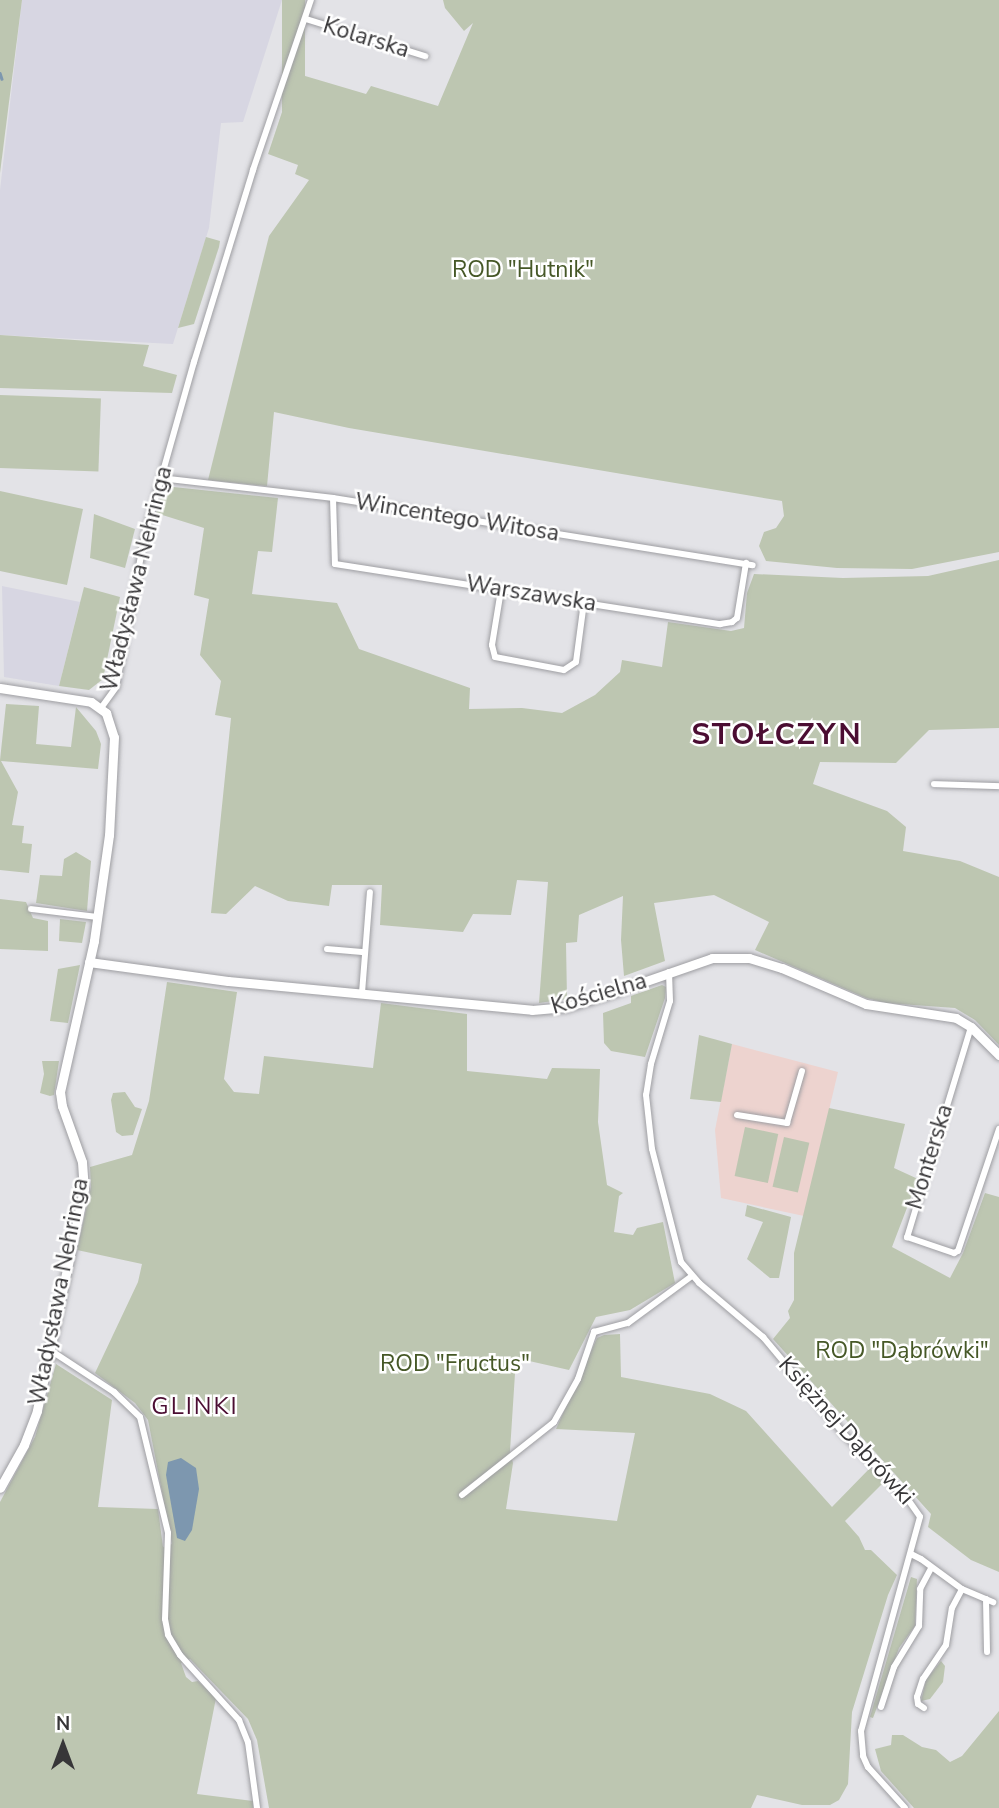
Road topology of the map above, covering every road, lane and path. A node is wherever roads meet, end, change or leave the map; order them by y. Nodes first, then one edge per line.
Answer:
1 (311, 0) edge
2 (306, 19) junction
3 (425, 56) dead end
4 (160, 478) junction
5 (333, 498) junction
6 (750, 564) joint
7 (501, 590) junction
8 (584, 602) junction
9 (0, 688) edge
10 (101, 708) junction
11 (934, 783) dead end
12 (999, 786) edge
13 (370, 892) dead end
14 (31, 909) dead end
15 (97, 917) junction
16 (327, 949) dead end
17 (365, 952) junction
18 (89, 962) junction
19 (670, 972) junction
20 (362, 993) junction
21 (971, 1027) junction
22 (999, 1055) edge
23 (802, 1071) dead end
24 (737, 1115) dead end
25 (999, 1129) edge
26 (692, 1276) junction
27 (50, 1350) junction
28 (0, 1488) edge
29 (462, 1495) dead end
30 (911, 1554) junction
31 (931, 1568) junction
32 (962, 1590) junction
33 (987, 1653) dead end
34 (881, 1707) dead end
35 (925, 1708) dead end
36 (257, 1808) edge
37 (905, 1808) edge

1 - 2 street, Władysława Nehringa
2 - 3 street, Kolarska
2 - 4 street, Władysława Nehringa
4 - 5 street, Wincentego Witosa
4 - 10 street, Władysława Nehringa
5 - 6 street, Wincentego Witosa
5 - 7 street, Warszawska
6 - 8 street, Warszawska
7 - 8 street, Warszawska
7 - 8 street
9 - 10 street
10 - 15 street, Władysława Nehringa
11 - 12 street
13 - 17 street
14 - 15 street
15 - 18 street, Władysława Nehringa
16 - 17 street
17 - 20 street
18 - 20 street, Kościelna
18 - 27 street, Władysława Nehringa
19 - 20 street, Kościelna
19 - 21 street, Kościelna
19 - 26 street, Księżnej Dąbrówki
21 - 22 street, Kościelna
21 - 25 street, Monterska
23 - 24 street
26 - 29 street
26 - 30 street, Księżnej Dąbrówki
27 - 28 street, Władysława Nehringa
27 - 36 street
30 - 31 street
30 - 37 street, Księżnej Dąbrówki
31 - 32 street
31 - 34 street
32 - 33 street
32 - 35 street

